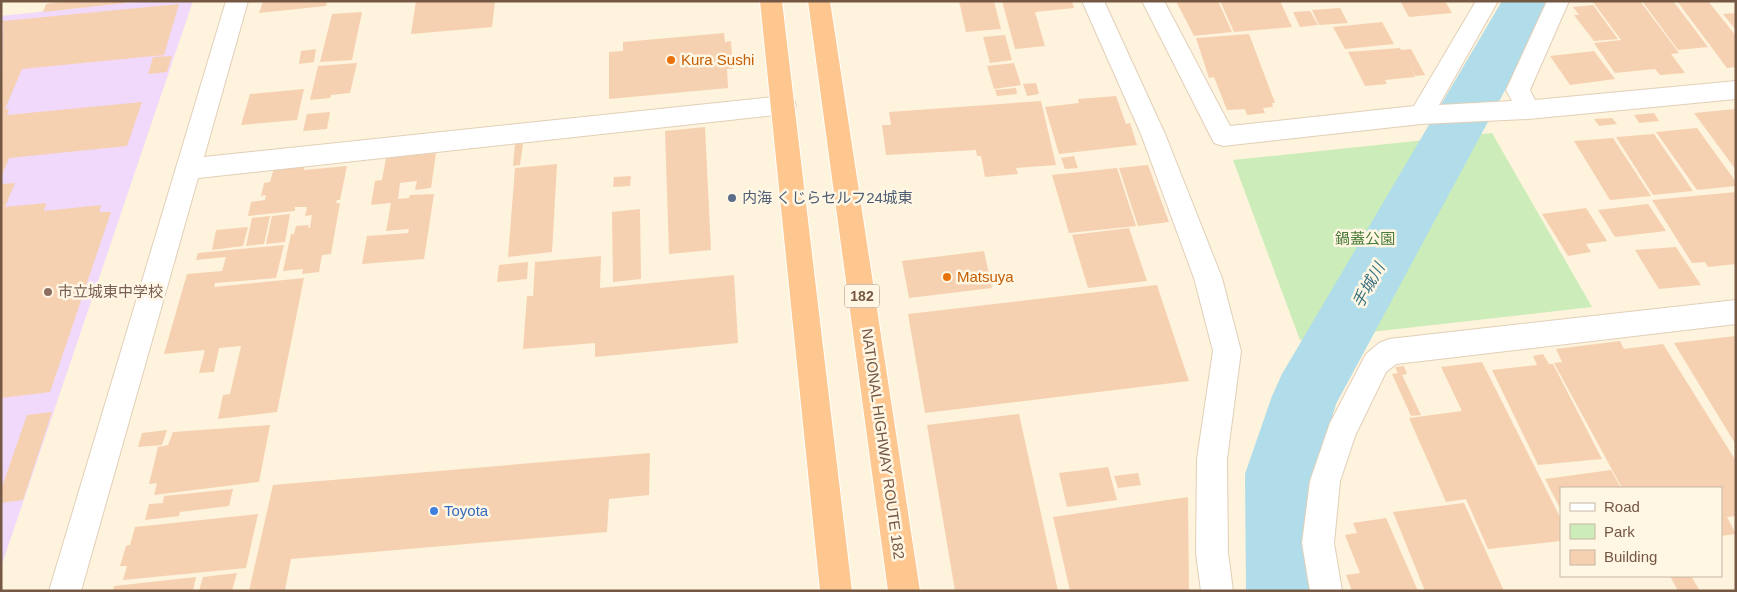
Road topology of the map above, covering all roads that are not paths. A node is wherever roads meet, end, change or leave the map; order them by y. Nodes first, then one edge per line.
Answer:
1 (237, 1) edge
2 (772, 1) edge
3 (819, 1) edge
4 (1093, 1) edge
5 (1153, 1) edge
6 (1487, 1) edge
7 (1558, 1) edge
8 (1736, 90) edge
9 (784, 105) junction
10 (1528, 110) junction
11 (1428, 115) junction
12 (189, 169) junction
13 (1736, 312) edge
14 (65, 591) edge
15 (836, 591) edge
16 (904, 591) edge
17 (1217, 591) edge
18 (1326, 591) edge

1 - 12 street
2 - 9 highway
3 - 16 highway, NATIONAL HIGHWAY ROUTE 182 / 182
4 - 17 street
5 - 11 street
6 - 11 street
7 - 10 street
8 - 10 street
9 - 12 street
9 - 15 highway
10 - 11 street
12 - 14 street
13 - 18 street

